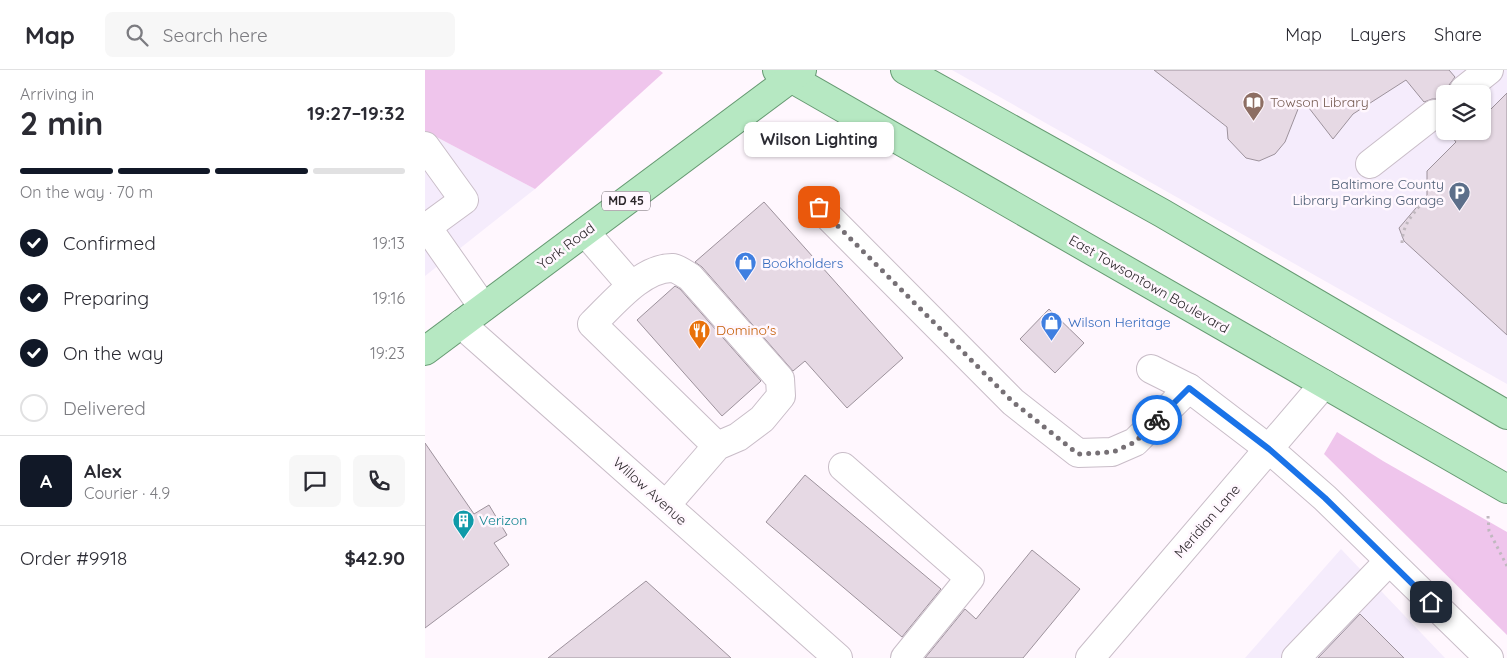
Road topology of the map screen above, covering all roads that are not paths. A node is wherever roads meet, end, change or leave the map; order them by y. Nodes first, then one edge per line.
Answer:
1 (905, 70) edge
2 (1489, 70) edge
3 (790, 73) edge
4 (1470, 85) edge
5 (1434, 114) dead end
6 (425, 146) edge
7 (1369, 164) dead end
8 (819, 207) dead end
9 (426, 228) edge
10 (585, 232) junction
11 (631, 285) junction
12 (483, 307) junction
13 (461, 324) junction
14 (425, 351) edge
15 (1151, 369) dead end
16 (1324, 384) junction
17 (1189, 388) junction
18 (1507, 416) edge
19 (717, 446) junction
20 (1269, 449) junction
21 (843, 467) dead end
22 (1507, 489) edge
23 (666, 505) junction
24 (1389, 561) junction
25 (838, 658) edge
26 (905, 658) edge
27 (1090, 658) edge
28 (1296, 658) edge
29 (1489, 658) edge

1 - 18 main road
2 - 4 street
3 - 10 main road, York Road / MD 45
3 - 16 main road, East Towsontown Boulevard
5 - 7 street
6 - 9 street
8 - 17 street
9 - 12 street
10 - 11 street
10 - 12 main road, York Road / MD 45
11 - 19 street
11 - 19 street
12 - 13 main road, York Road / MD 45
13 - 14 main road, York Road / MD 45
13 - 23 street, Willow Avenue
15 - 17 street
16 - 20 street, Meridian Lane
16 - 22 main road, East Towsontown Boulevard
17 - 20 street
19 - 23 street
20 - 24 street
20 - 27 street, Meridian Lane
21 - 26 street
23 - 25 street, Willow Avenue
24 - 28 street
24 - 29 street

